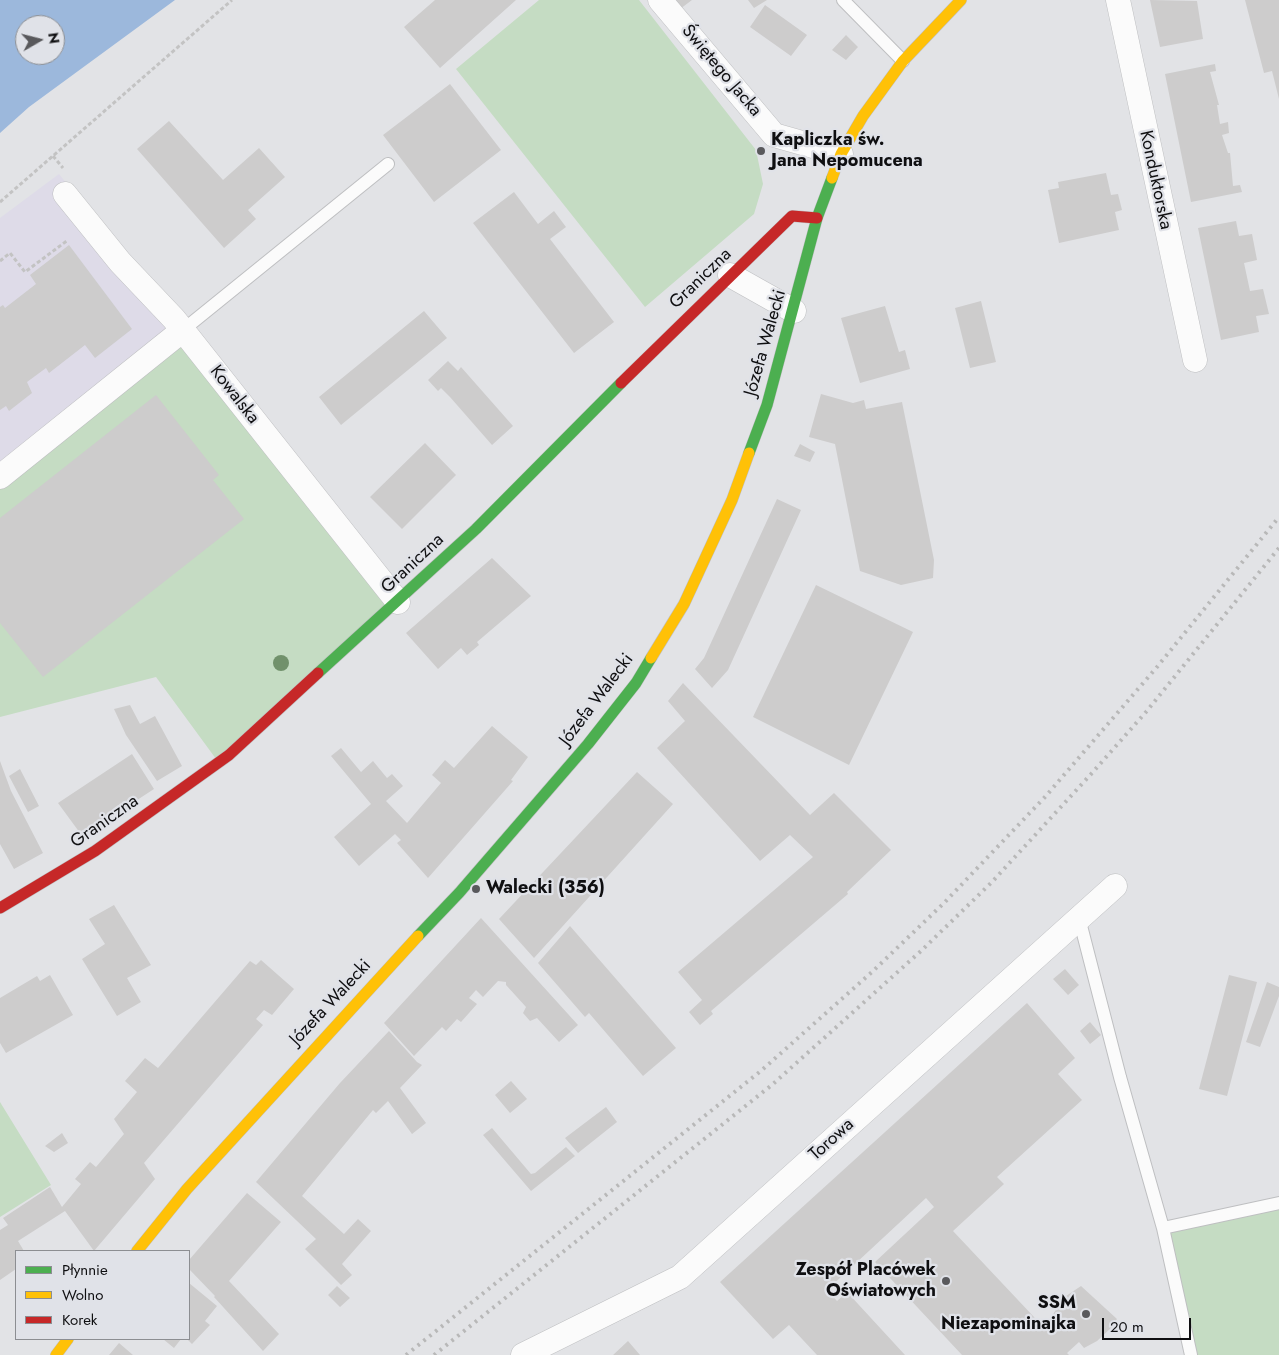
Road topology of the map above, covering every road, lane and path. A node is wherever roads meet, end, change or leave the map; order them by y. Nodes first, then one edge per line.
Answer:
1 (232, 0) edge
2 (660, 0) edge
3 (843, 0) edge
4 (960, 0) edge
5 (1118, 0) edge
6 (903, 61) junction
7 (841, 154) junction
8 (388, 164) dead end
9 (65, 194) dead end
10 (0, 202) edge
11 (818, 218) junction
12 (75, 247) dead end
13 (0, 261) edge
14 (730, 275) junction
15 (794, 311) junction
16 (183, 330) junction
17 (1195, 360) dead end
18 (0, 477) edge
19 (398, 602) junction
20 (1115, 886) dead end
21 (0, 908) edge
22 (1079, 918) junction
23 (1279, 1203) edge
24 (1163, 1228) junction
25 (139, 1250) edge
26 (67, 1340) edge
27 (56, 1355) edge
28 (523, 1355) edge
29 (1191, 1355) edge

1 - 10 path
2 - 7 street, Świętego Jacka
3 - 6 lane
4 - 6 main road, Józefa Walecki
5 - 17 street, Konduktorska
6 - 7 main road, Józefa Walecki
7 - 11 main road, Józefa Walecki
8 - 16 lane
9 - 16 street, Kowalska
11 - 14 main road, Graniczna
11 - 15 main road, Józefa Walecki
12 - 13 path
14 - 15 street
14 - 19 main road, Graniczna
15 - 25 main road, Józefa Walecki
16 - 18 street
16 - 19 street, Kowalska
19 - 21 main road, Graniczna
20 - 22 street, Torowa
22 - 24 lane
22 - 28 street, Torowa
23 - 24 lane
24 - 29 lane
26 - 27 main road

